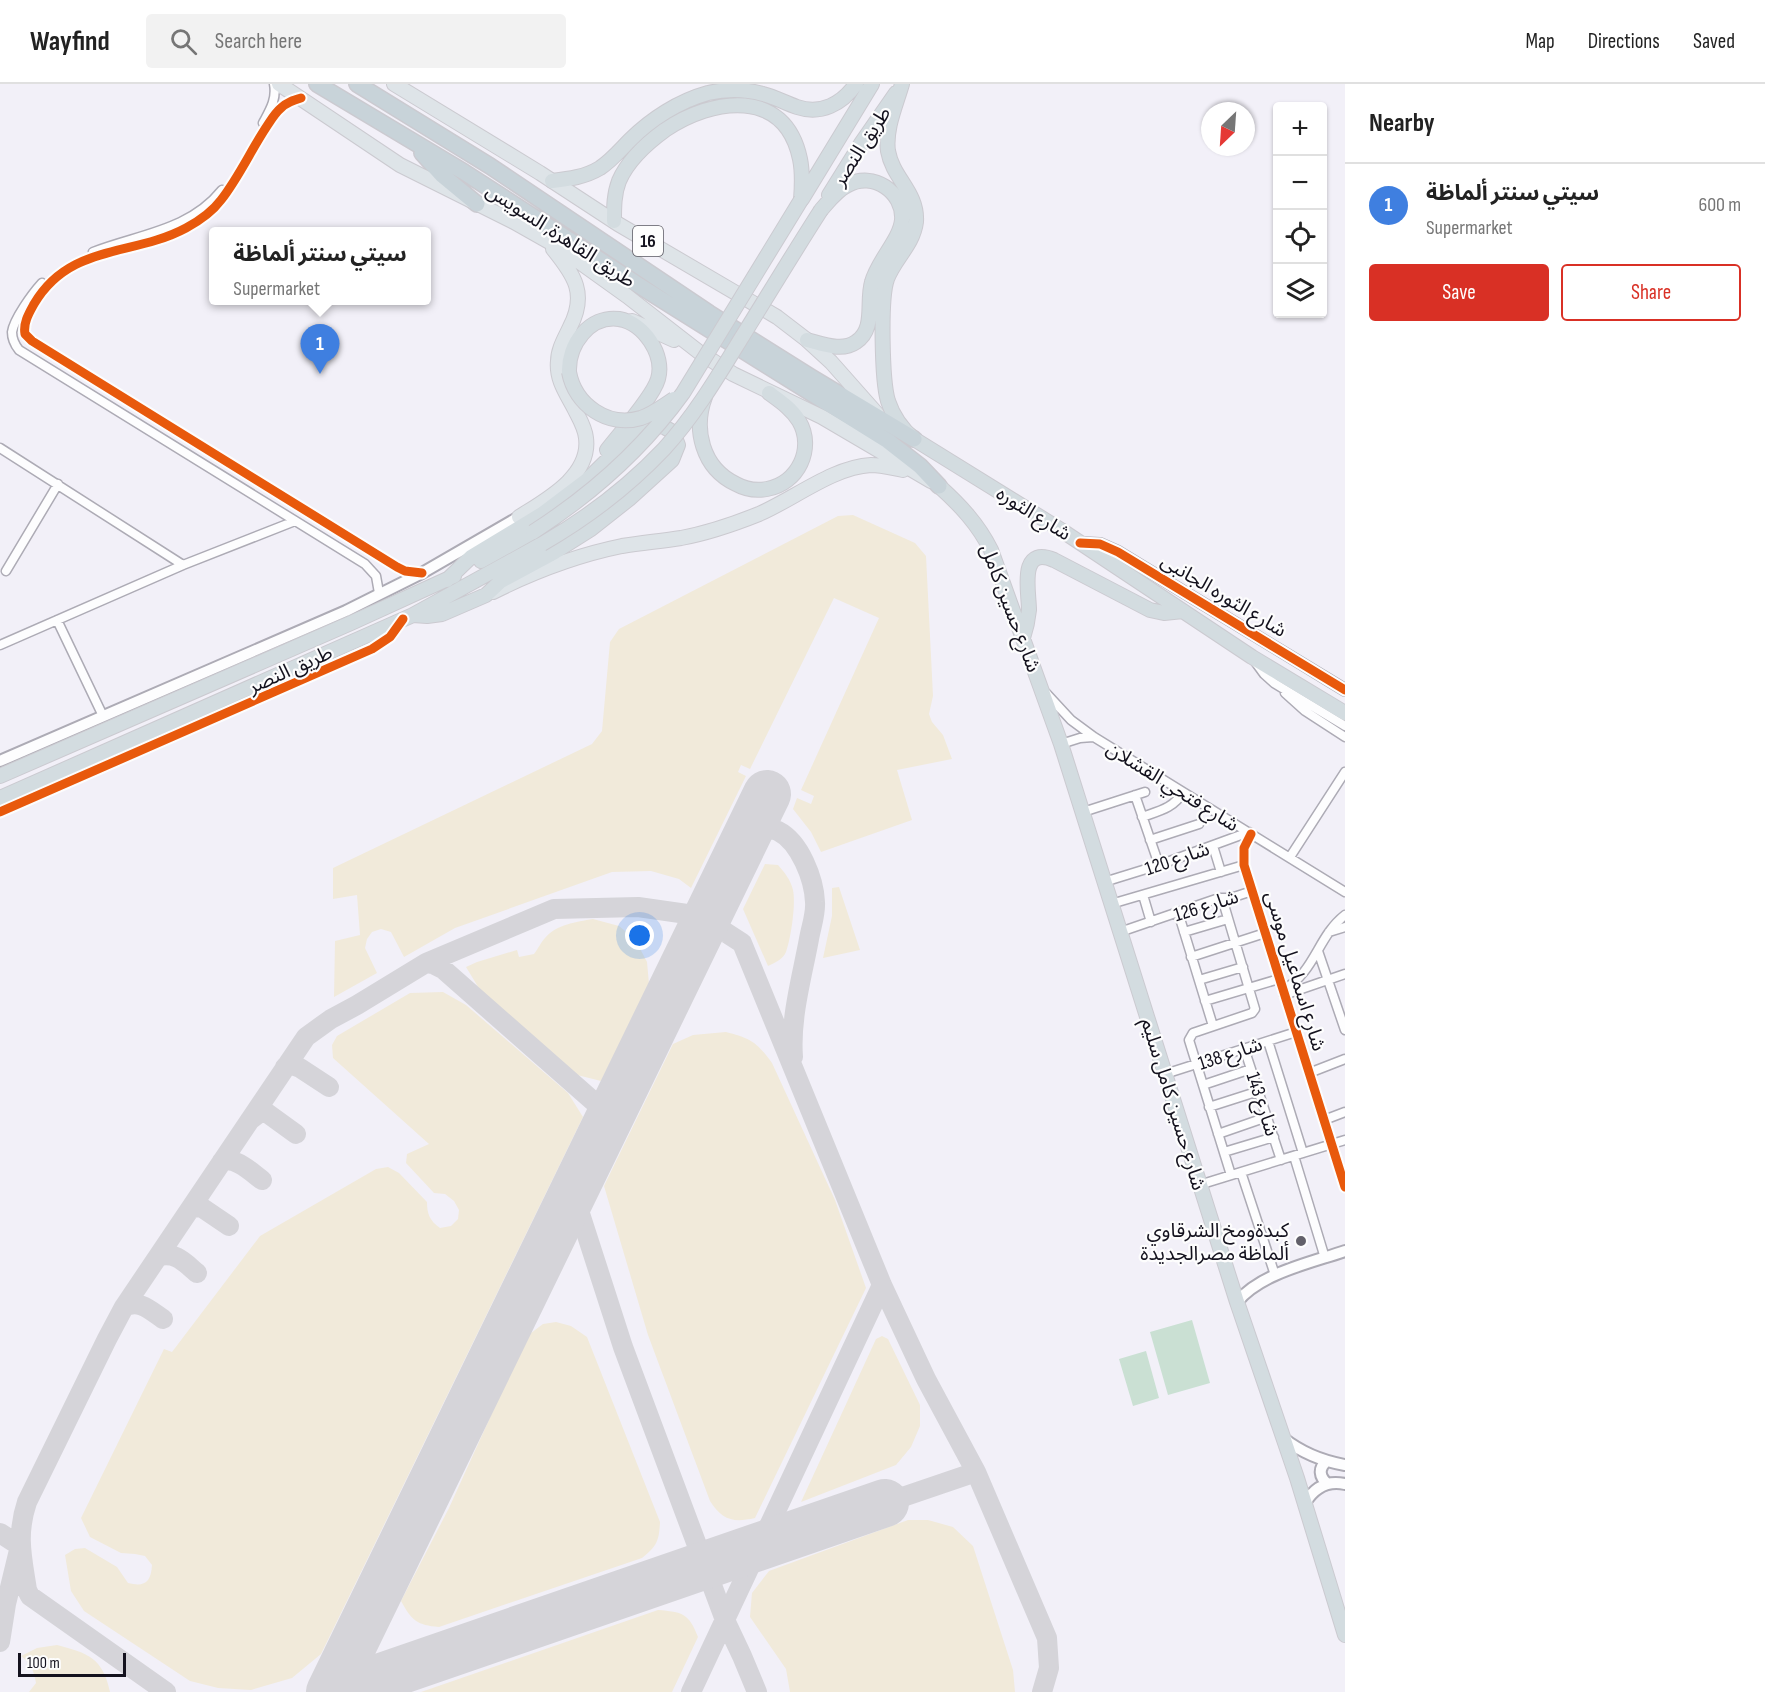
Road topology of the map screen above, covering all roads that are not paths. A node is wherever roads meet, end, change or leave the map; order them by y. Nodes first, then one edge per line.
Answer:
1 (274, 84) edge
2 (279, 84) edge
3 (317, 84) edge
4 (357, 84) edge
5 (394, 84) edge
6 (856, 84) edge
7 (872, 84) edge
8 (903, 84) edge
9 (301, 98) junction
10 (412, 141) junction
11 (552, 181) junction
12 (801, 200) junction
13 (477, 204) junction
14 (821, 210) junction
15 (614, 221) junction
16 (544, 239) junction
17 (621, 319) junction
18 (807, 340) junction
19 (699, 352) junction
20 (807, 383) junction
21 (683, 393) junction
22 (769, 393) junction
23 (706, 395) junction
24 (882, 420) junction
25 (914, 439) junction
26 (0, 448) edge
27 (921, 475) junction
28 (58, 484) junction
29 (939, 486) junction
30 (575, 489) junction
31 (295, 521) junction
32 (522, 524) junction
33 (1080, 543) junction
34 (183, 566) junction
35 (6, 571) dead end
36 (422, 573) junction
37 (379, 593) junction
38 (486, 595) junction
39 (1183, 611) junction
40 (348, 617) junction
41 (408, 617) junction
42 (57, 620) junction
43 (1023, 639) junction
44 (0, 645) edge
45 (1252, 657) junction
46 (1040, 686) junction
47 (1280, 687) junction
48 (1345, 690) edge
49 (1345, 713) edge
50 (103, 716) junction
51 (1345, 726) edge
52 (1094, 737) junction
53 (1345, 737) edge
54 (1061, 744) junction
55 (0, 761) edge
56 (1345, 772) edge
57 (0, 776) edge
58 (1145, 792) dead end
59 (1183, 792) junction
60 (1135, 795) junction
61 (0, 798) edge
62 (0, 812) edge
63 (1083, 812) junction
64 (1142, 817) junction
65 (1199, 824) dead end
66 (1250, 833) junction
67 (1150, 840) junction
68 (1213, 846) junction
69 (1290, 857) junction
70 (1159, 865) junction
71 (1244, 866) junction
72 (1221, 872) junction
73 (1104, 882) junction
74 (1252, 891) junction
75 (1345, 892) edge
76 (1143, 895) junction
77 (1222, 898) junction
78 (1111, 904) junction
79 (1178, 912) junction
80 (1345, 915) edge
81 (1228, 919) junction
82 (1156, 920) junction
83 (1345, 927) edge
84 (1120, 932) junction
85 (1184, 932) junction
86 (1265, 933) junction
87 (1329, 933) junction
88 (1236, 943) junction
89 (1318, 951) junction
90 (1191, 957) junction
91 (1243, 967) junction
92 (1345, 974) edge
93 (1279, 979) junction
94 (1199, 980) junction
95 (1328, 980) junction
96 (1249, 988) junction
97 (1283, 993) junction
98 (1345, 997) edge
99 (1335, 1000) junction
100 (1205, 1001) junction
101 (1213, 1026) junction
102 (1344, 1026) edge
103 (1296, 1032) junction
104 (1268, 1041) junction
105 (1244, 1048) junction
106 (1345, 1059) edge
107 (1196, 1064) junction
108 (1251, 1069) junction
109 (1309, 1072) junction
110 (1165, 1074) junction
111 (1203, 1085) junction
112 (1259, 1091) junction
113 (1209, 1107) junction
114 (1345, 1112) edge
115 (1267, 1117) junction
116 (1324, 1120) junction
117 (1218, 1134) junction
118 (1274, 1137) junction
119 (1345, 1140) edge
120 (1332, 1145) junction
121 (1224, 1152) junction
122 (1303, 1153) junction
123 (1294, 1156) junction
124 (1281, 1160) junction
125 (1241, 1172) junction
126 (1231, 1175) junction
127 (1199, 1185) junction
128 (1345, 1187) edge
129 (1345, 1251) edge
130 (1325, 1258) junction
131 (1275, 1275) junction
132 (1236, 1302) junction
133 (1283, 1438) junction
134 (1327, 1461) junction
135 (1345, 1465) edge
136 (1328, 1484) junction
137 (1345, 1484) edge
138 (1305, 1503) junction
139 (1345, 1635) edge

1 - 31 street
2 - 9 main road, طريق القاهرة, السويس
3 - 10 highway, طريق القاهرة, السويس / 16
4 - 20 highway, طريق القاهرة, السويس / 16
5 - 11 main road, 16
6 - 11 highway
7 - 12 highway, طريق النصر
8 - 14 highway, طريق النصر
8 - 25 highway
9 - 13 main road, طريق القاهرة, السويس
9 - 36 street
10 - 13 highway
10 - 20 highway, طريق القاهرة, السويس / 16
11 - 15 main road, 16
12 - 15 highway
12 - 21 highway, طريق النصر, bridge
13 - 16 main road, طريق القاهرة, السويس
14 - 18 highway
14 - 23 highway, طريق النصر, bridge
15 - 18 main road, 16
16 - 19 main road, طريق القاهرة, السويس
16 - 32 main road
17 - 19 main road
17 - 21 highway, bridge
17 - 30 highway
18 - 24 main road, 16
19 - 22 main road
20 - 24 highway, شارع الثوره
20 - 29 highway
21 - 32 highway, طريق النصر, bridge
22 - 23 highway
22 - 27 main road
23 - 41 highway, طريق النصر, bridge
24 - 25 highway, شارع الثوره
25 - 33 highway, شارع الثوره
26 - 28 street
27 - 29 main road
27 - 38 main road
28 - 34 street
28 - 35 street
29 - 43 highway, شارع حسين كامل
30 - 32 highway
30 - 38 highway
31 - 34 street
31 - 37 street
32 - 36 street
32 - 40 highway, طريق النصر
33 - 39 highway, شارع الثوره
33 - 48 street, شارع الثوره الجانبى
34 - 42 street
36 - 37 street
37 - 40 street
38 - 41 highway
39 - 43 highway
39 - 45 highway, شارع الثوره
40 - 50 street
40 - 57 highway, طريق النصر
41 - 61 highway, طريق النصر
41 - 62 street
42 - 44 street
42 - 50 street
43 - 46 highway, شارع حسين كامل
45 - 47 street, شارع الثوره الجانبى
45 - 49 highway, شارع الثوره
46 - 52 street, شارع فتحي القشلان
46 - 54 highway, شارع حسين كامل
47 - 51 street, شارع الثوره الجانبى
47 - 53 street
50 - 55 street
52 - 54 street, شارع فتحي القشلان
52 - 59 street, شارع فتحي القشلان
54 - 63 highway, شارع حسين كامل سليم
56 - 69 street
58 - 60 street
59 - 64 street
59 - 66 street, شارع فتحي القشلان
60 - 63 street
60 - 64 street
63 - 73 highway, شارع حسين كامل سليم
64 - 67 street
65 - 67 street
66 - 68 street, شارع 120
66 - 69 street, شارع فتحي القشلان
66 - 71 street, شارع اسماعيل موسى
67 - 70 street
68 - 70 street, شارع 120
68 - 72 street
69 - 75 street, شارع فتحي القشلان
70 - 73 street, شارع 120
71 - 72 street
71 - 74 street, شارع اسماعيل موسى
72 - 76 street
73 - 78 highway, شارع حسين كامل سليم
74 - 77 street, شارع 126
74 - 86 street, شارع اسماعيل موسى
76 - 78 street
76 - 82 street
77 - 79 street, شارع 126
77 - 81 street
78 - 84 highway, شارع حسين كامل سليم
79 - 82 street, شارع 126
79 - 85 street
80 - 87 street
81 - 85 street
81 - 88 street
82 - 84 street, شارع 126
83 - 87 street
84 - 110 highway, شارع حسين كامل سليم
85 - 90 street
86 - 88 street
86 - 93 street, شارع اسماعيل موسى
87 - 89 street
88 - 90 street
88 - 91 street
89 - 95 street
89 - 97 street
90 - 94 street
91 - 94 street
91 - 96 street
92 - 95 street
93 - 96 street
93 - 97 street, شارع اسماعيل موسى
94 - 100 street
95 - 97 street
95 - 99 street
96 - 100 street
96 - 101 street
97 - 103 street, شارع اسماعيل موسى
98 - 99 street
99 - 102 street
100 - 101 street
101 - 107 street
103 - 104 street, شارع 138
103 - 109 street, شارع اسماعيل موسى
104 - 105 street, شارع 138
104 - 122 street
105 - 107 street, شارع 138
105 - 108 street, شارع 143
106 - 109 street
107 - 110 street, شارع 138
107 - 111 street
108 - 111 street
108 - 112 street, شارع 143
109 - 116 street, شارع اسماعيل موسى
110 - 127 highway, شارع حسين كامل سليم
111 - 113 street
112 - 113 street
112 - 115 street, شارع 143
113 - 117 street
114 - 116 street
115 - 117 street
115 - 118 street, شارع 143
116 - 120 street, شارع اسماعيل موسى
117 - 121 street
118 - 121 street
118 - 124 street, شارع 143
119 - 120 street
120 - 122 street
120 - 128 street, شارع اسماعيل موسى
121 - 126 street
122 - 123 street
123 - 124 street
123 - 130 street
124 - 125 street
125 - 126 street
125 - 131 street
126 - 127 street
127 - 132 highway, شارع حسين كامل سليم
129 - 130 street
130 - 131 street
131 - 132 street
132 - 133 highway, شارع حسين كامل سليم
133 - 134 street
133 - 138 highway, شارع حسين كامل سليم
134 - 135 street
134 - 136 street
136 - 137 street
136 - 138 street
138 - 139 highway, شارع حسين كامل سليم

